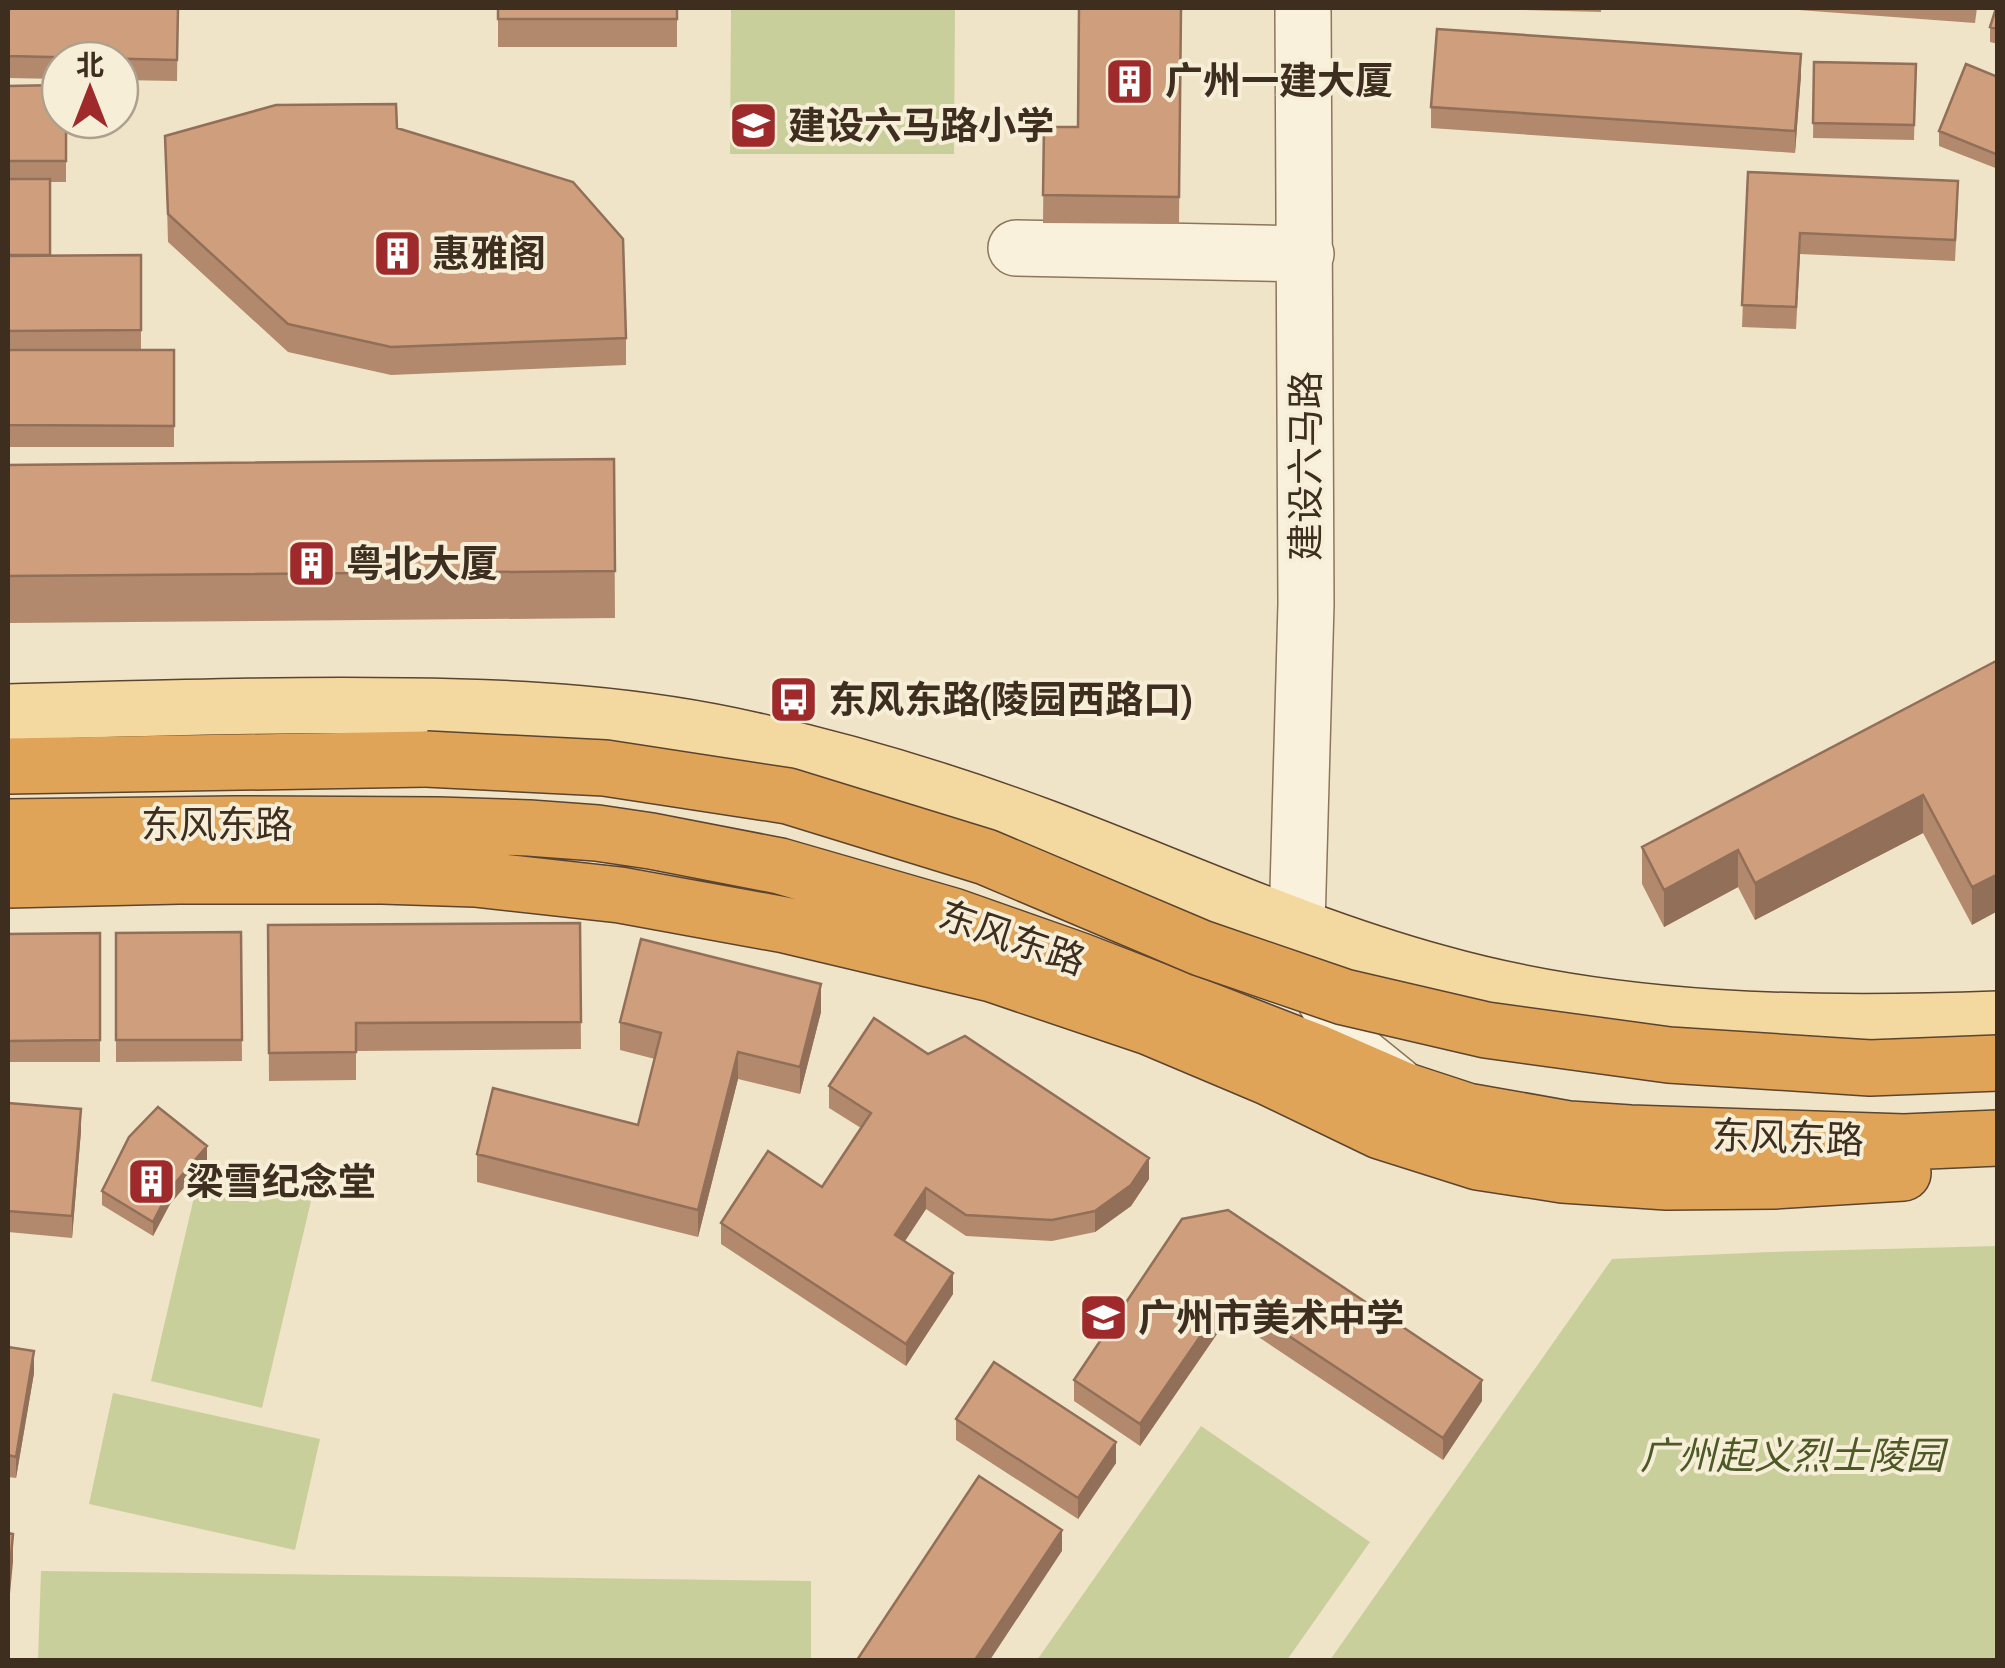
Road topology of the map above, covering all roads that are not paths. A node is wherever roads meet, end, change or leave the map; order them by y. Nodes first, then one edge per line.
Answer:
1 (1303, 8) edge
2 (1016, 248) dead end
3 (1306, 254) junction
4 (8, 712) edge
5 (8, 766) edge
6 (8, 827) edge
7 (8, 880) edge
8 (1297, 925) junction
9 (1998, 1018) edge
10 (1998, 1064) edge
11 (1403, 1090) junction
12 (1998, 1138) edge
13 (1998, 1168) edge

1 - 3 street, 建设六马路
2 - 3 street
3 - 8 street, 建设六马路
4 - 8 main road
5 - 10 highway, 东风东路, bridge
6 - 11 highway, 东风东路
7 - 13 highway, 东风东路
8 - 9 main road
8 - 11 street, 建设六马路
11 - 12 highway, 东风东路

